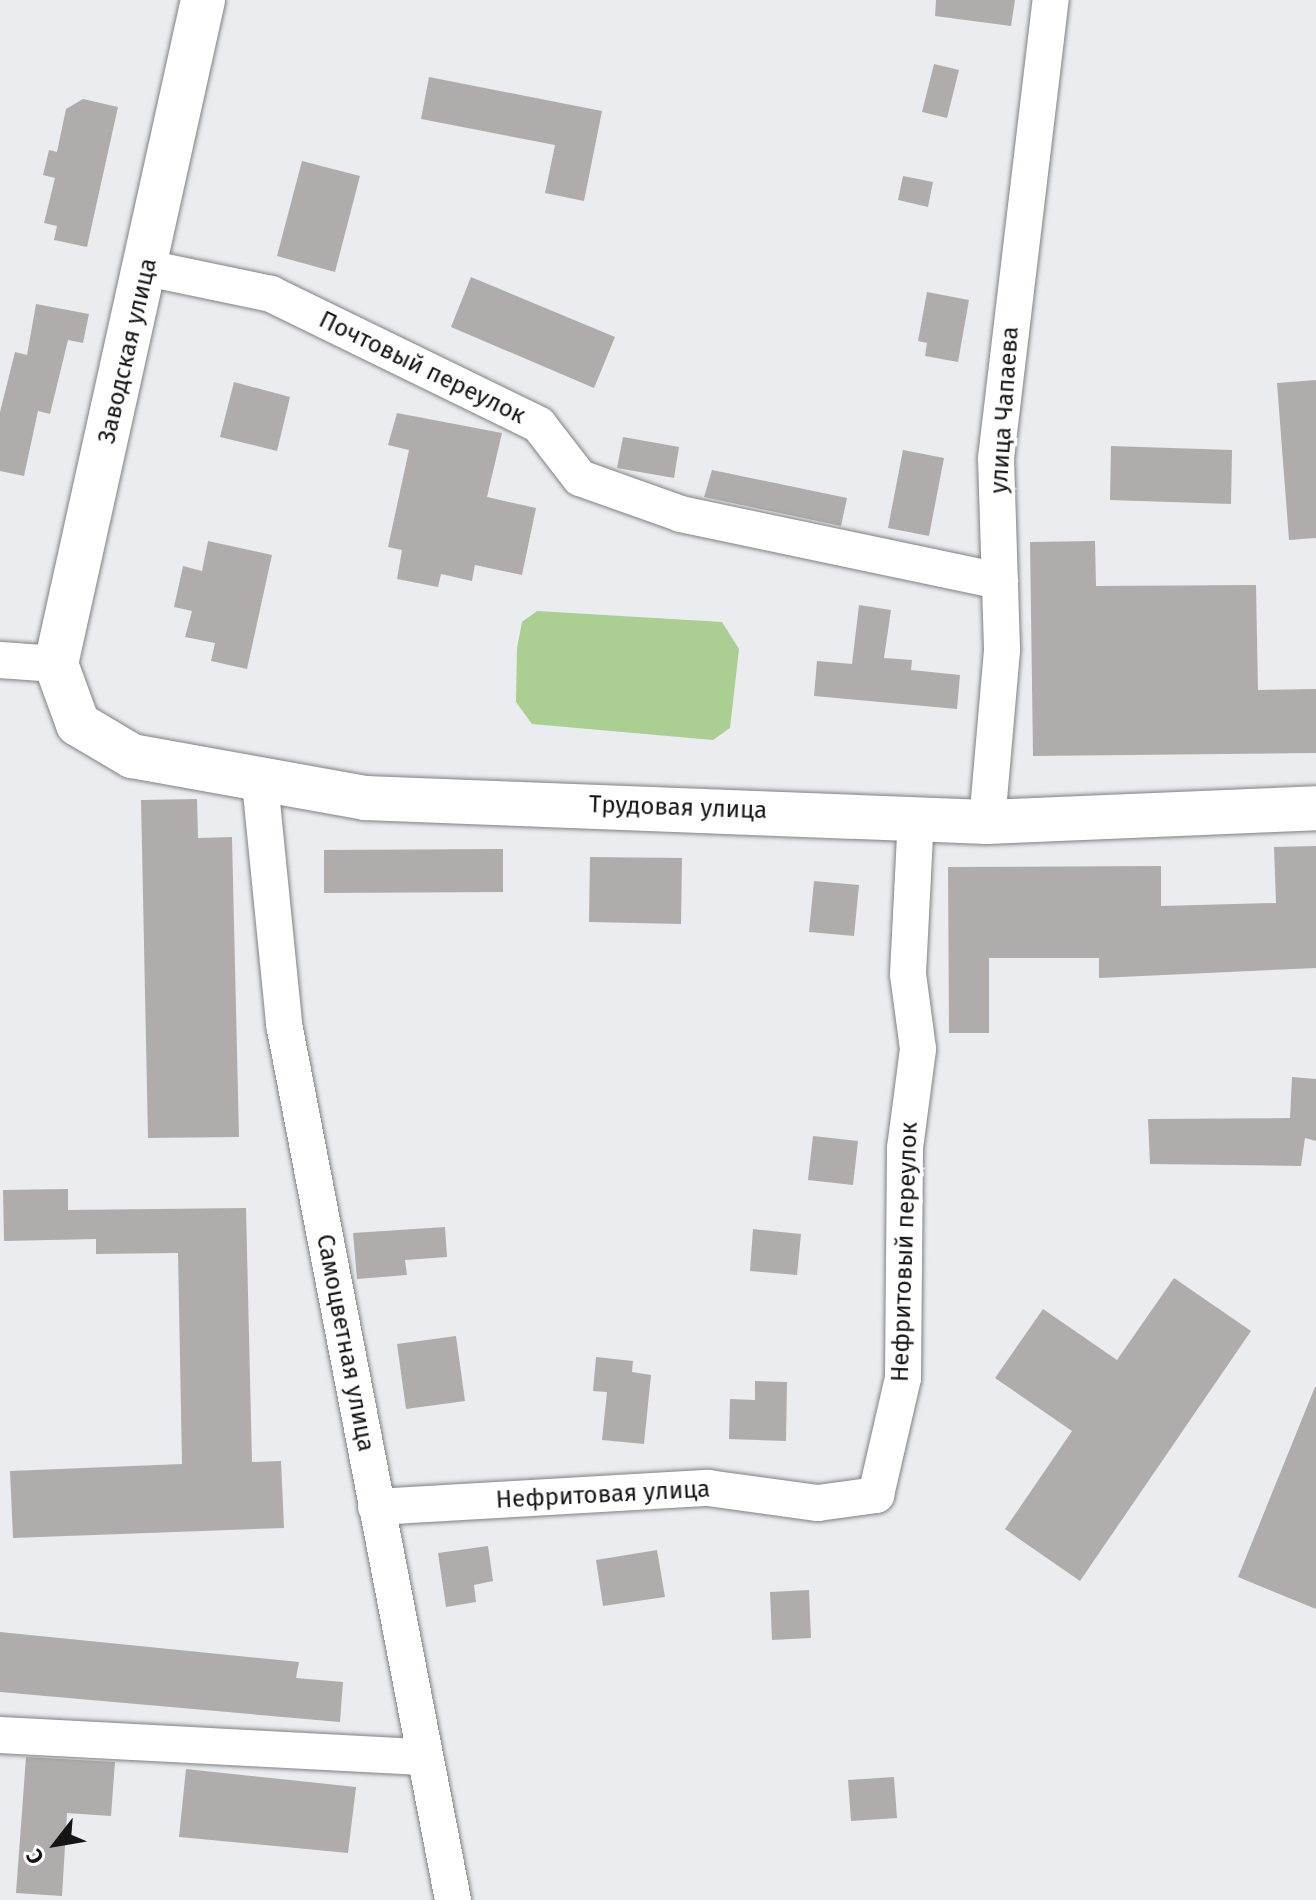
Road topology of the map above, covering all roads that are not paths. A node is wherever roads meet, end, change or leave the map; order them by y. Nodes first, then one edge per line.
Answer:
1 (203, 0) edge
2 (1051, 0) edge
3 (147, 268) junction
4 (1000, 581) junction
5 (0, 660) edge
6 (60, 683) junction
7 (260, 782) junction
8 (1316, 808) edge
9 (916, 816) junction
10 (987, 822) junction
11 (876, 1495) joint
12 (376, 1507) junction
13 (0, 1735) edge
14 (423, 1757) junction
15 (453, 1900) edge

1 - 3 street, Заводская улица
2 - 4 street, улица Чапаева
3 - 4 street, Почтовый переулок
3 - 6 street, Заводская улица
4 - 10 street, улица Чапаева
5 - 6 street
6 - 7 street, Трудовая улица
7 - 9 street, Трудовая улица
7 - 12 street, Самоцветная улица
8 - 10 street, Трудовая улица
9 - 10 street, Трудовая улица
9 - 11 street, Нефритовый переулок
11 - 12 street, Нефритовая улица
12 - 14 street, Самоцветная улица
13 - 14 street
14 - 15 street, Самоцветная улица

